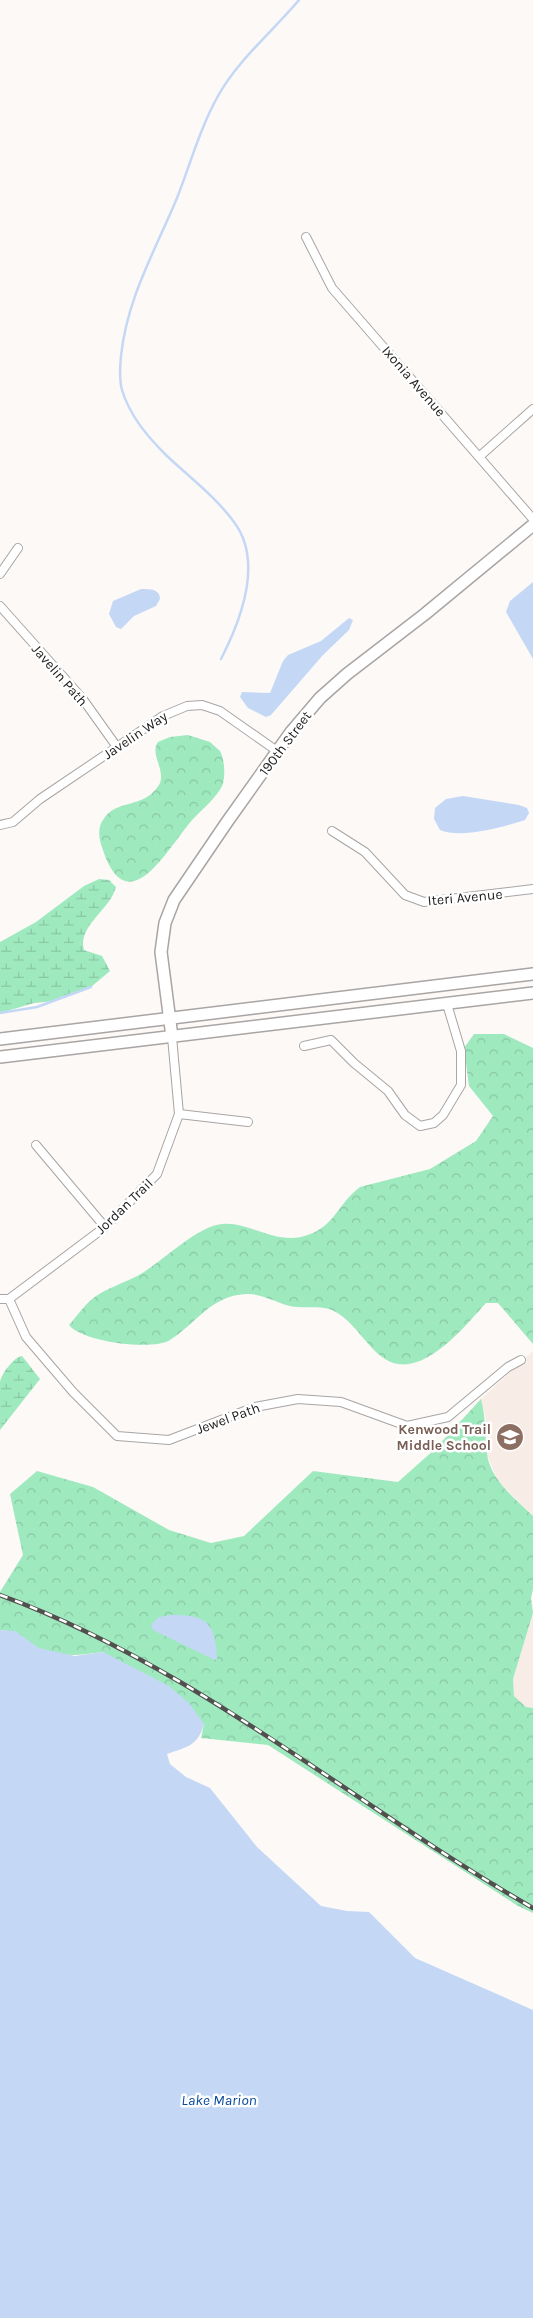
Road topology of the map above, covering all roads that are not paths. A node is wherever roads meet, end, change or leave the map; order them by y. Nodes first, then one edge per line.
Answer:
1 (306, 237) dead end
2 (533, 409) edge
3 (480, 456) junction
4 (533, 519) edge
5 (533, 525) edge
6 (18, 548) dead end
7 (0, 574) edge
8 (0, 606) edge
9 (117, 747) junction
10 (277, 751) junction
11 (0, 825) edge
12 (332, 831) dead end
13 (533, 889) edge
14 (533, 974) edge
15 (533, 993) edge
16 (447, 1004) junction
17 (170, 1019) junction
18 (172, 1036) junction
19 (0, 1039) edge
20 (304, 1046) dead end
21 (0, 1057) edge
22 (178, 1114) junction
23 (248, 1122) dead end
24 (36, 1145) dead end
25 (105, 1227) junction
26 (0, 1299) edge
27 (9, 1299) junction
28 (521, 1360) dead end

1 - 3 street, Ixonia Avenue
2 - 3 street
3 - 4 street, Ixonia Avenue
5 - 10 main road, 190th Street
6 - 7 street
8 - 9 street, Javelin Path
9 - 10 street, Javelin Way
9 - 11 street, Javelin Way
10 - 17 main road, 190th Street
12 - 13 street, Iteri Avenue
14 - 17 main road
15 - 16 main road
16 - 18 main road
16 - 20 street
17 - 18 main road, 190th Street
17 - 19 main road
18 - 21 main road
18 - 22 street, Jordan Trail
22 - 23 street
22 - 25 street, Jordan Trail
24 - 25 street
25 - 27 street, Jordan Trail
26 - 27 street
27 - 28 street, Jewel Path

